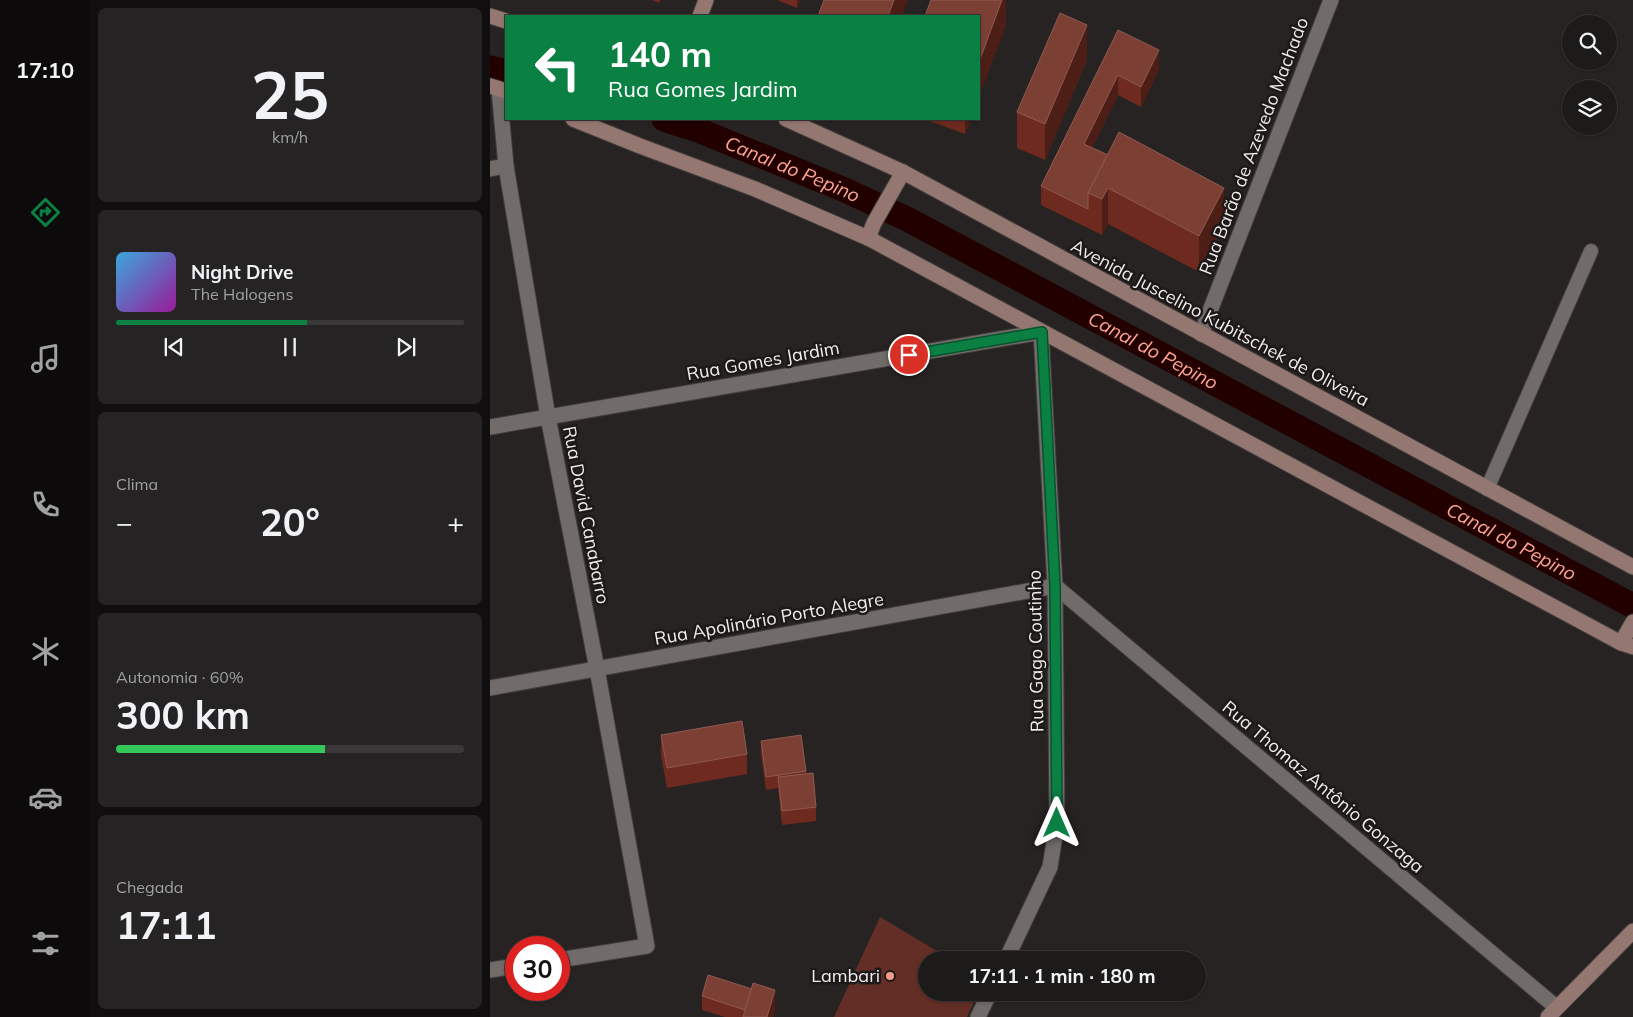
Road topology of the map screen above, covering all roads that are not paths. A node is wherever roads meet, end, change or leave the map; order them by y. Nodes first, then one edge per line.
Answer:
1 (706, 0) edge
2 (1330, 0) edge
3 (700, 15) edge
4 (490, 16) edge
5 (505, 21) edge
6 (499, 89) edge
7 (575, 120) edge
8 (788, 120) edge
9 (506, 166) junction
10 (490, 169) edge
11 (899, 178) junction
12 (868, 238) junction
13 (1591, 251) dead end
14 (1042, 332) junction
15 (1201, 334) junction
16 (548, 417) junction
17 (490, 427) edge
18 (1487, 489) junction
19 (1633, 567) edge
20 (1055, 586) junction
21 (1632, 624) edge
22 (1627, 645) edge
23 (597, 669) junction
24 (490, 688) edge
25 (1633, 931) edge
26 (1010, 951) edge
27 (570, 958) edge
28 (505, 968) edge
29 (490, 970) edge
30 (986, 1001) edge
31 (1557, 1014) edge
32 (978, 1017) edge

1 - 3 main road
2 - 15 street, Rua Barão de Azevedo Machado
4 - 5 main road
6 - 9 street, Rua David Canabarro
7 - 12 main road
8 - 11 main road, Avenida Juscelino Kubitschek de Oliveira
9 - 10 street
9 - 16 street, Rua David Canabarro
11 - 12 main road
11 - 15 main road, Avenida Juscelino Kubitschek de Oliveira
12 - 14 main road
13 - 18 lane
14 - 16 street, Rua Gomes Jardim
14 - 20 street, Rua Gago Coutinho
14 - 22 main road
15 - 18 main road, Avenida Juscelino Kubitschek de Oliveira
16 - 17 street, Rua Gomes Jardim
16 - 23 street, Rua David Canabarro
18 - 19 main road, Avenida Juscelino Kubitschek de Oliveira
20 - 23 street, Rua Apolinário Porto Alegre
20 - 26 street, Rua Gago Coutinho
20 - 31 street, Rua Thomaz Antônio Gonzaga
21 - 22 main road
23 - 24 street, Rua Apolinário Porto Alegre
23 - 27 street, Rua David Canabarro
25 - 31 main road
28 - 29 street
30 - 32 street

